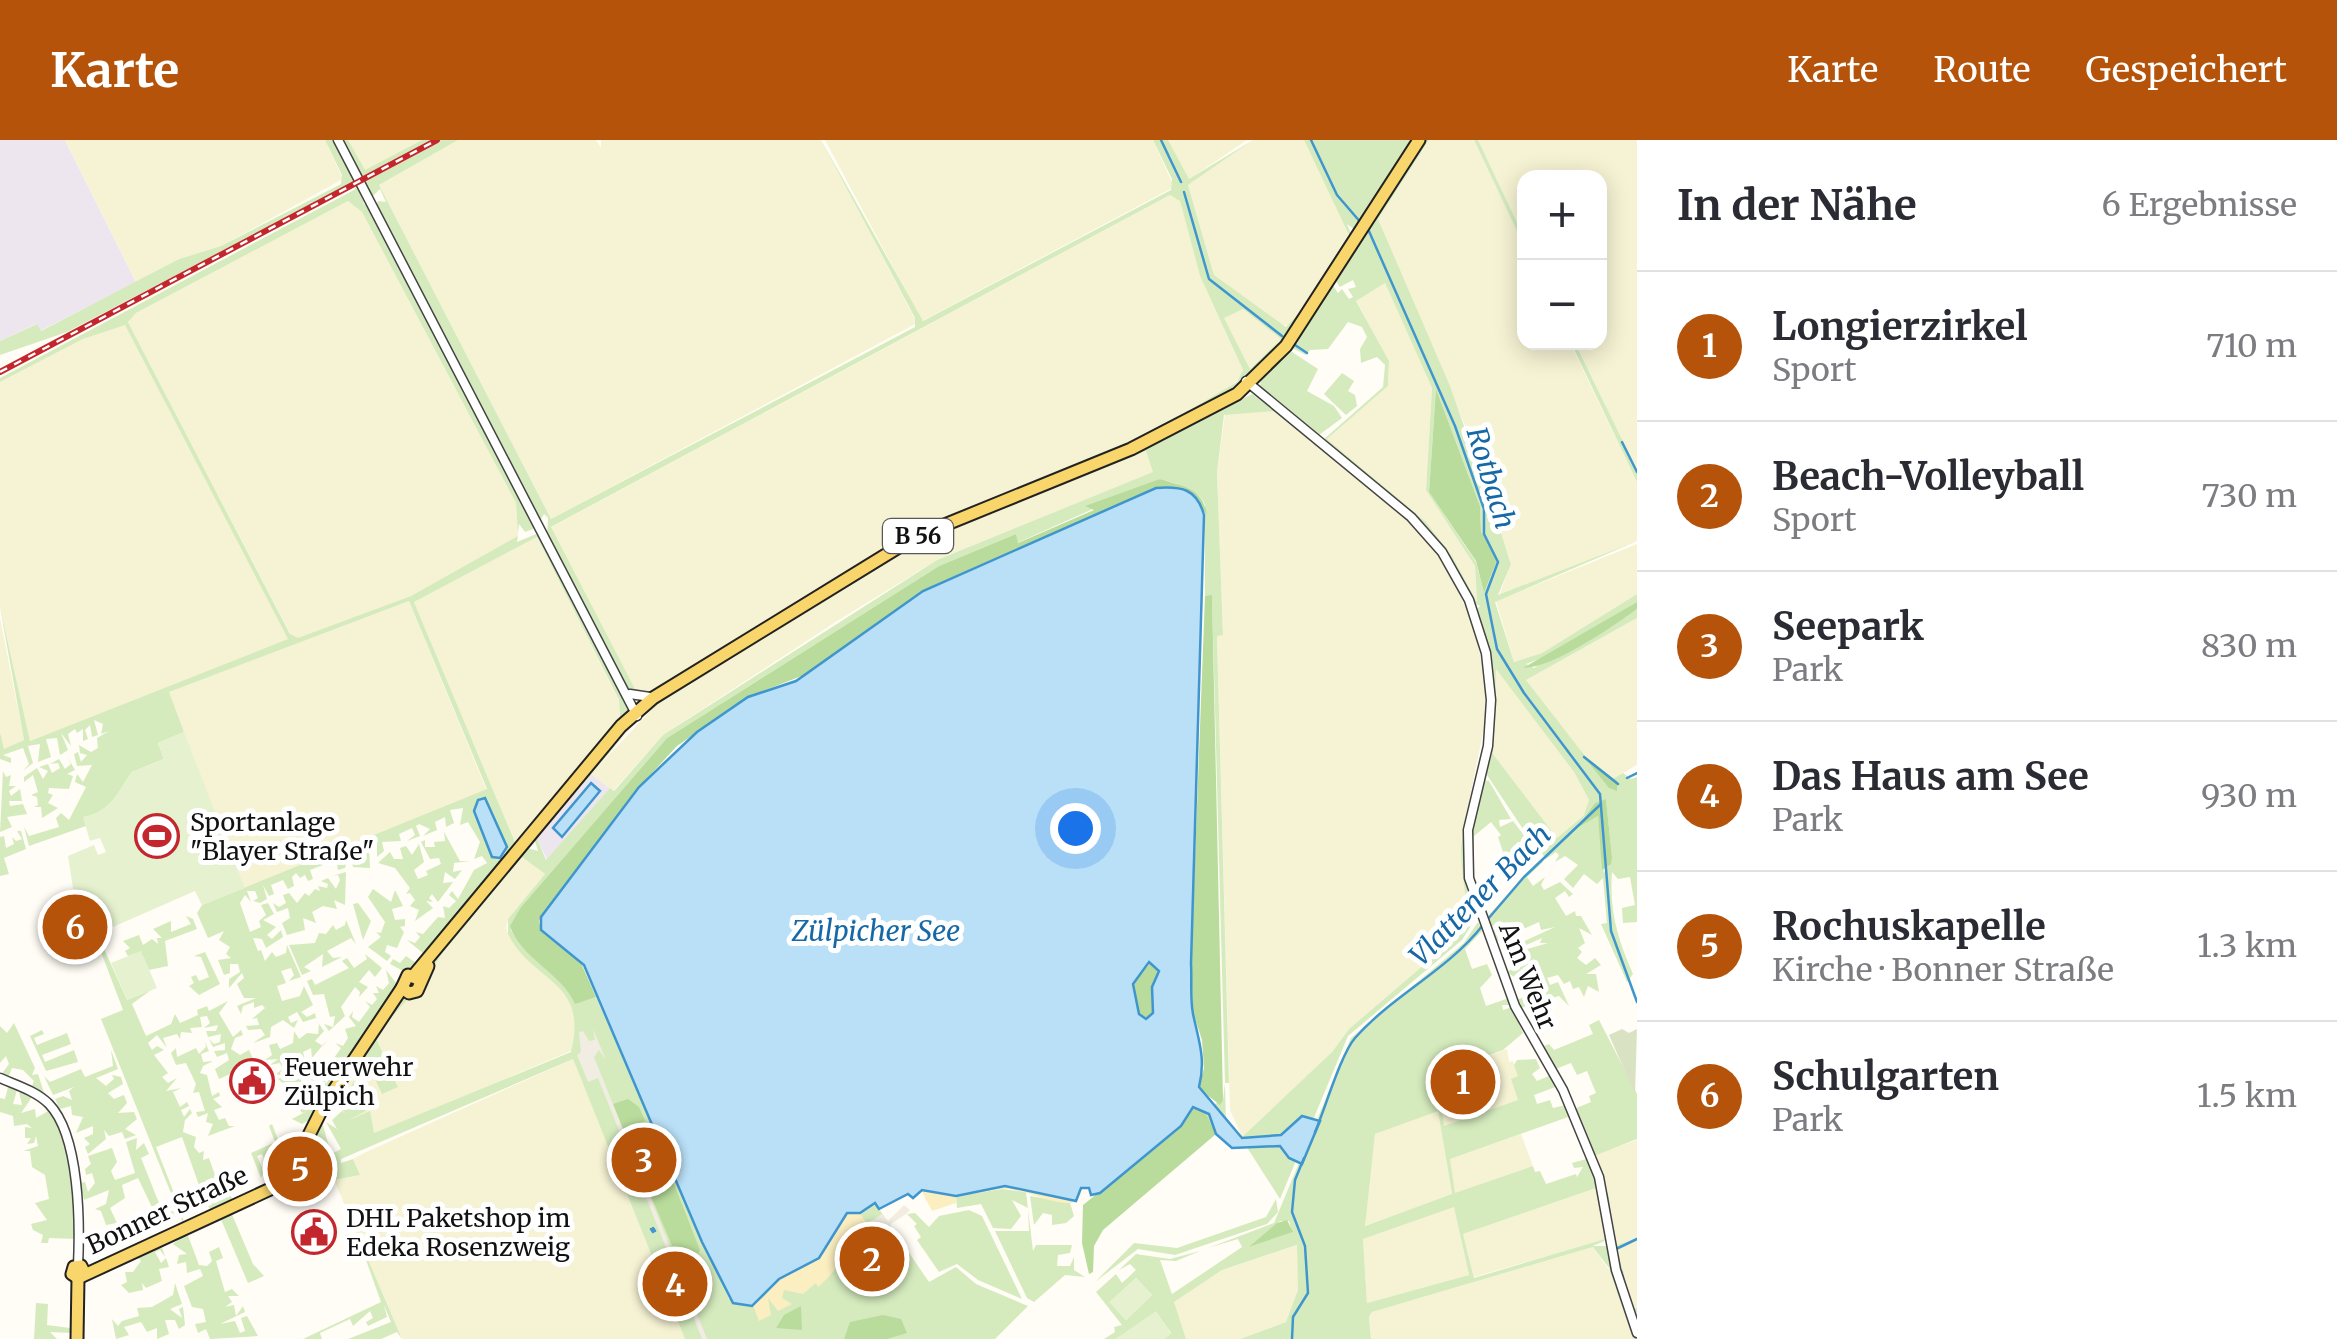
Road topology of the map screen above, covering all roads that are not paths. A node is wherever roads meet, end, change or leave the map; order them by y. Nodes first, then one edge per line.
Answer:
1 (338, 140) edge
2 (1418, 140) edge
3 (1252, 383) junction
4 (1154, 438) junction
5 (699, 670) junction
6 (620, 681) junction
7 (672, 686) junction
8 (630, 694) junction
9 (637, 714) junction
10 (0, 1078) edge
11 (80, 1272) junction
12 (1637, 1333) edge
13 (77, 1339) edge

1 - 6 street
2 - 3 main road, B 56
3 - 4 main road, B 56
3 - 4 main road, B 56
3 - 12 street, Am Wehr
4 - 5 main road, B 56
5 - 7 main road, B 56
5 - 9 main road, B 56
6 - 8 street
6 - 9 street
7 - 8 street, B 56
7 - 9 main road, B 56
8 - 9 street
9 - 11 main road, Bonner Straße / B 56
10 - 11 street
11 - 13 main road

